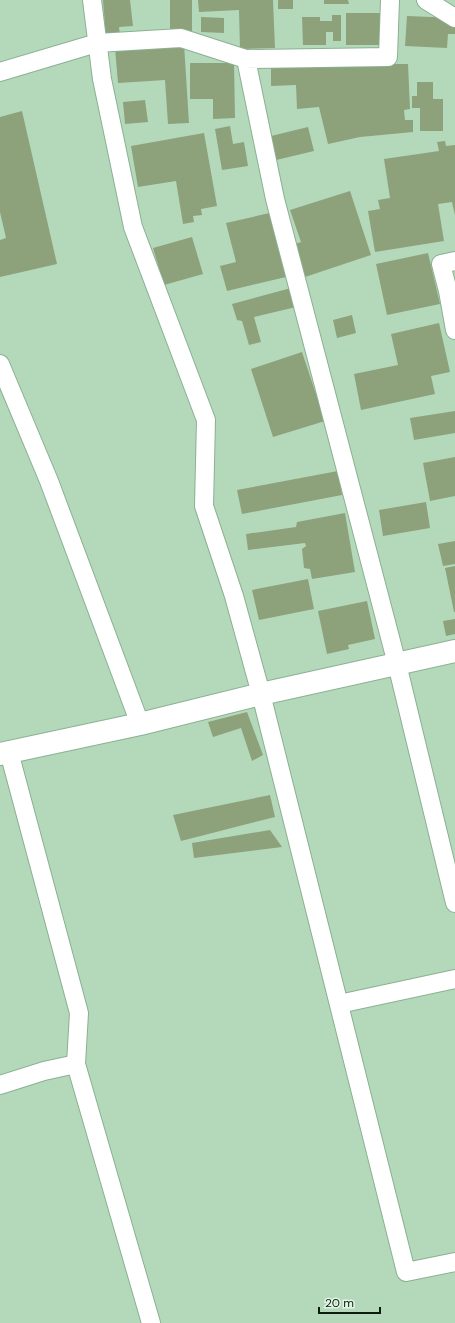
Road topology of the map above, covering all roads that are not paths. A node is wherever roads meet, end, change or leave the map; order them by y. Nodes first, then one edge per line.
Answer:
1 (92, 0) edge
2 (390, 0) edge
3 (426, 0) edge
4 (455, 18) edge
5 (97, 43) junction
6 (246, 59) junction
7 (0, 72) edge
8 (455, 261) edge
9 (455, 330) edge
10 (0, 364) edge
11 (455, 651) edge
12 (397, 664) junction
13 (261, 694) junction
14 (140, 724) junction
15 (5, 753) edge
16 (455, 903) edge
17 (455, 979) edge
18 (339, 1004) junction
19 (76, 1064) junction
20 (0, 1085) edge
21 (455, 1262) edge
22 (151, 1323) edge

1 - 5 street
2 - 6 street
3 - 4 street
5 - 6 street
5 - 7 street
5 - 13 street
6 - 12 street
8 - 9 street
10 - 14 street
11 - 12 street
12 - 13 street
12 - 16 street
13 - 14 street
13 - 18 street
14 - 15 street
15 - 19 street
17 - 18 street
18 - 21 street
19 - 20 street
19 - 22 street

